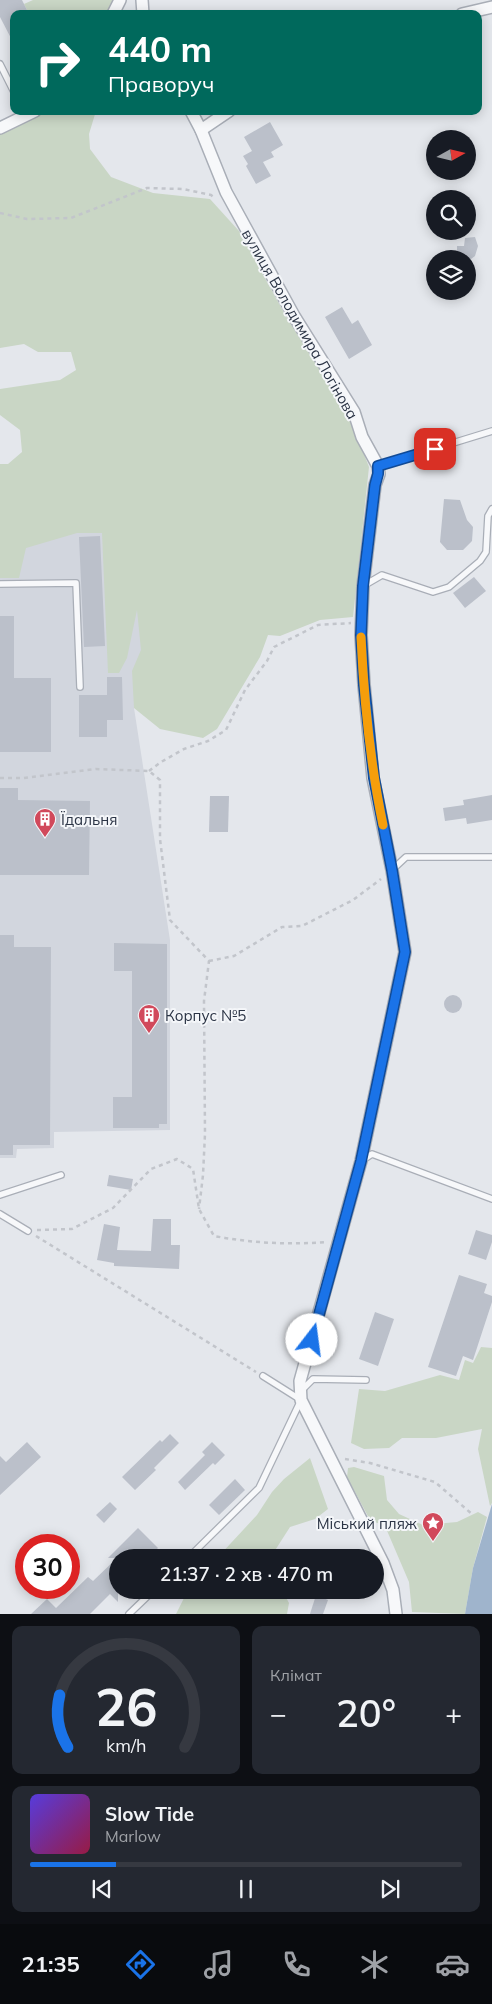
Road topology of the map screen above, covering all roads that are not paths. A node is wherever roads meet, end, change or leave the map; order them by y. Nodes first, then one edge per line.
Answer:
1 (492, 7) edge
2 (479, 10) edge
3 (0, 64) edge
4 (10, 84) edge
5 (24, 115) edge
6 (193, 115) edge
7 (223, 115) edge
8 (0, 128) edge
9 (201, 130) junction
10 (492, 431) edge
11 (378, 466) junction
12 (492, 509) edge
13 (0, 584) edge
14 (363, 586) junction
15 (80, 687) dead end
16 (492, 856) edge
17 (392, 870) junction
18 (361, 1161) junction
19 (61, 1175) dead end
20 (0, 1195) edge
21 (492, 1199) edge
22 (0, 1214) edge
23 (28, 1231) road end
24 (263, 1376) road end
25 (366, 1380) dead end
26 (301, 1396) junction
27 (197, 1549) edge
28 (145, 1599) edge
29 (130, 1614) edge
30 (396, 1614) edge

1 - 2 street
3 - 4 lane
5 - 8 street
6 - 9 street, вулиця Володимира Логінова
7 - 9 street
9 - 11 street, вулиця Володимира Логінова
10 - 11 lane
11 - 14 street
12 - 14 lane
13 - 15 lane
14 - 17 street
16 - 17 lane
17 - 18 street
18 - 21 lane
18 - 26 street
19 - 20 lane
22 - 23 lane
24 - 26 lane
25 - 26 lane
26 - 27 lane
26 - 30 street
28 - 29 lane

